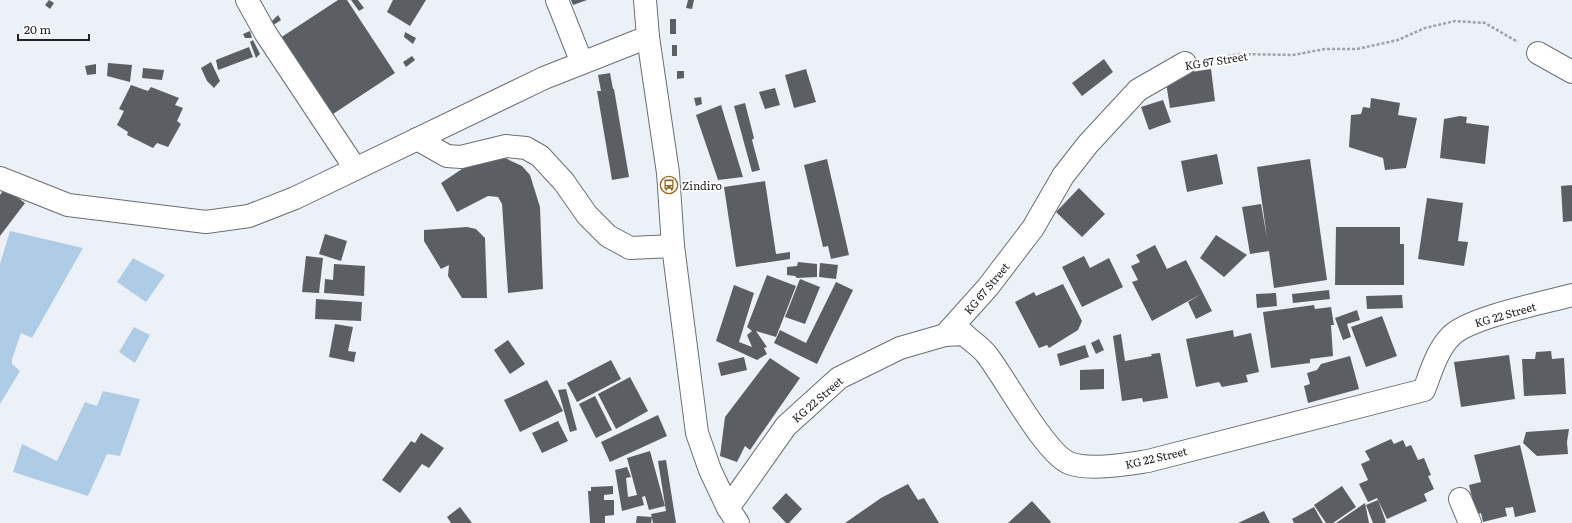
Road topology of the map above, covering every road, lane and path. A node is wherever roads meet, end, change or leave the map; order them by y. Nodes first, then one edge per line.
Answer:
1 (247, 0) edge
2 (557, 0) edge
3 (645, 0) edge
4 (648, 37) junction
5 (1538, 53) joint
6 (582, 63) junction
7 (1185, 63) joint
8 (1572, 72) edge
9 (417, 139) junction
10 (355, 168) junction
11 (0, 178) edge
12 (673, 246) junction
13 (1572, 296) edge
14 (945, 336) junction
15 (1460, 499) dead end
16 (733, 515) edge
17 (1470, 523) edge

1 - 10 street
2 - 6 street
3 - 4 street
4 - 6 street
4 - 12 street
5 - 7 path, KG 67 Street
5 - 8 street
6 - 9 street
7 - 14 street, KG 67 Street
9 - 10 street
9 - 12 street
10 - 11 street
12 - 16 street
13 - 14 street, KG 22 Street
14 - 16 street, KG 22 Street
15 - 17 street

